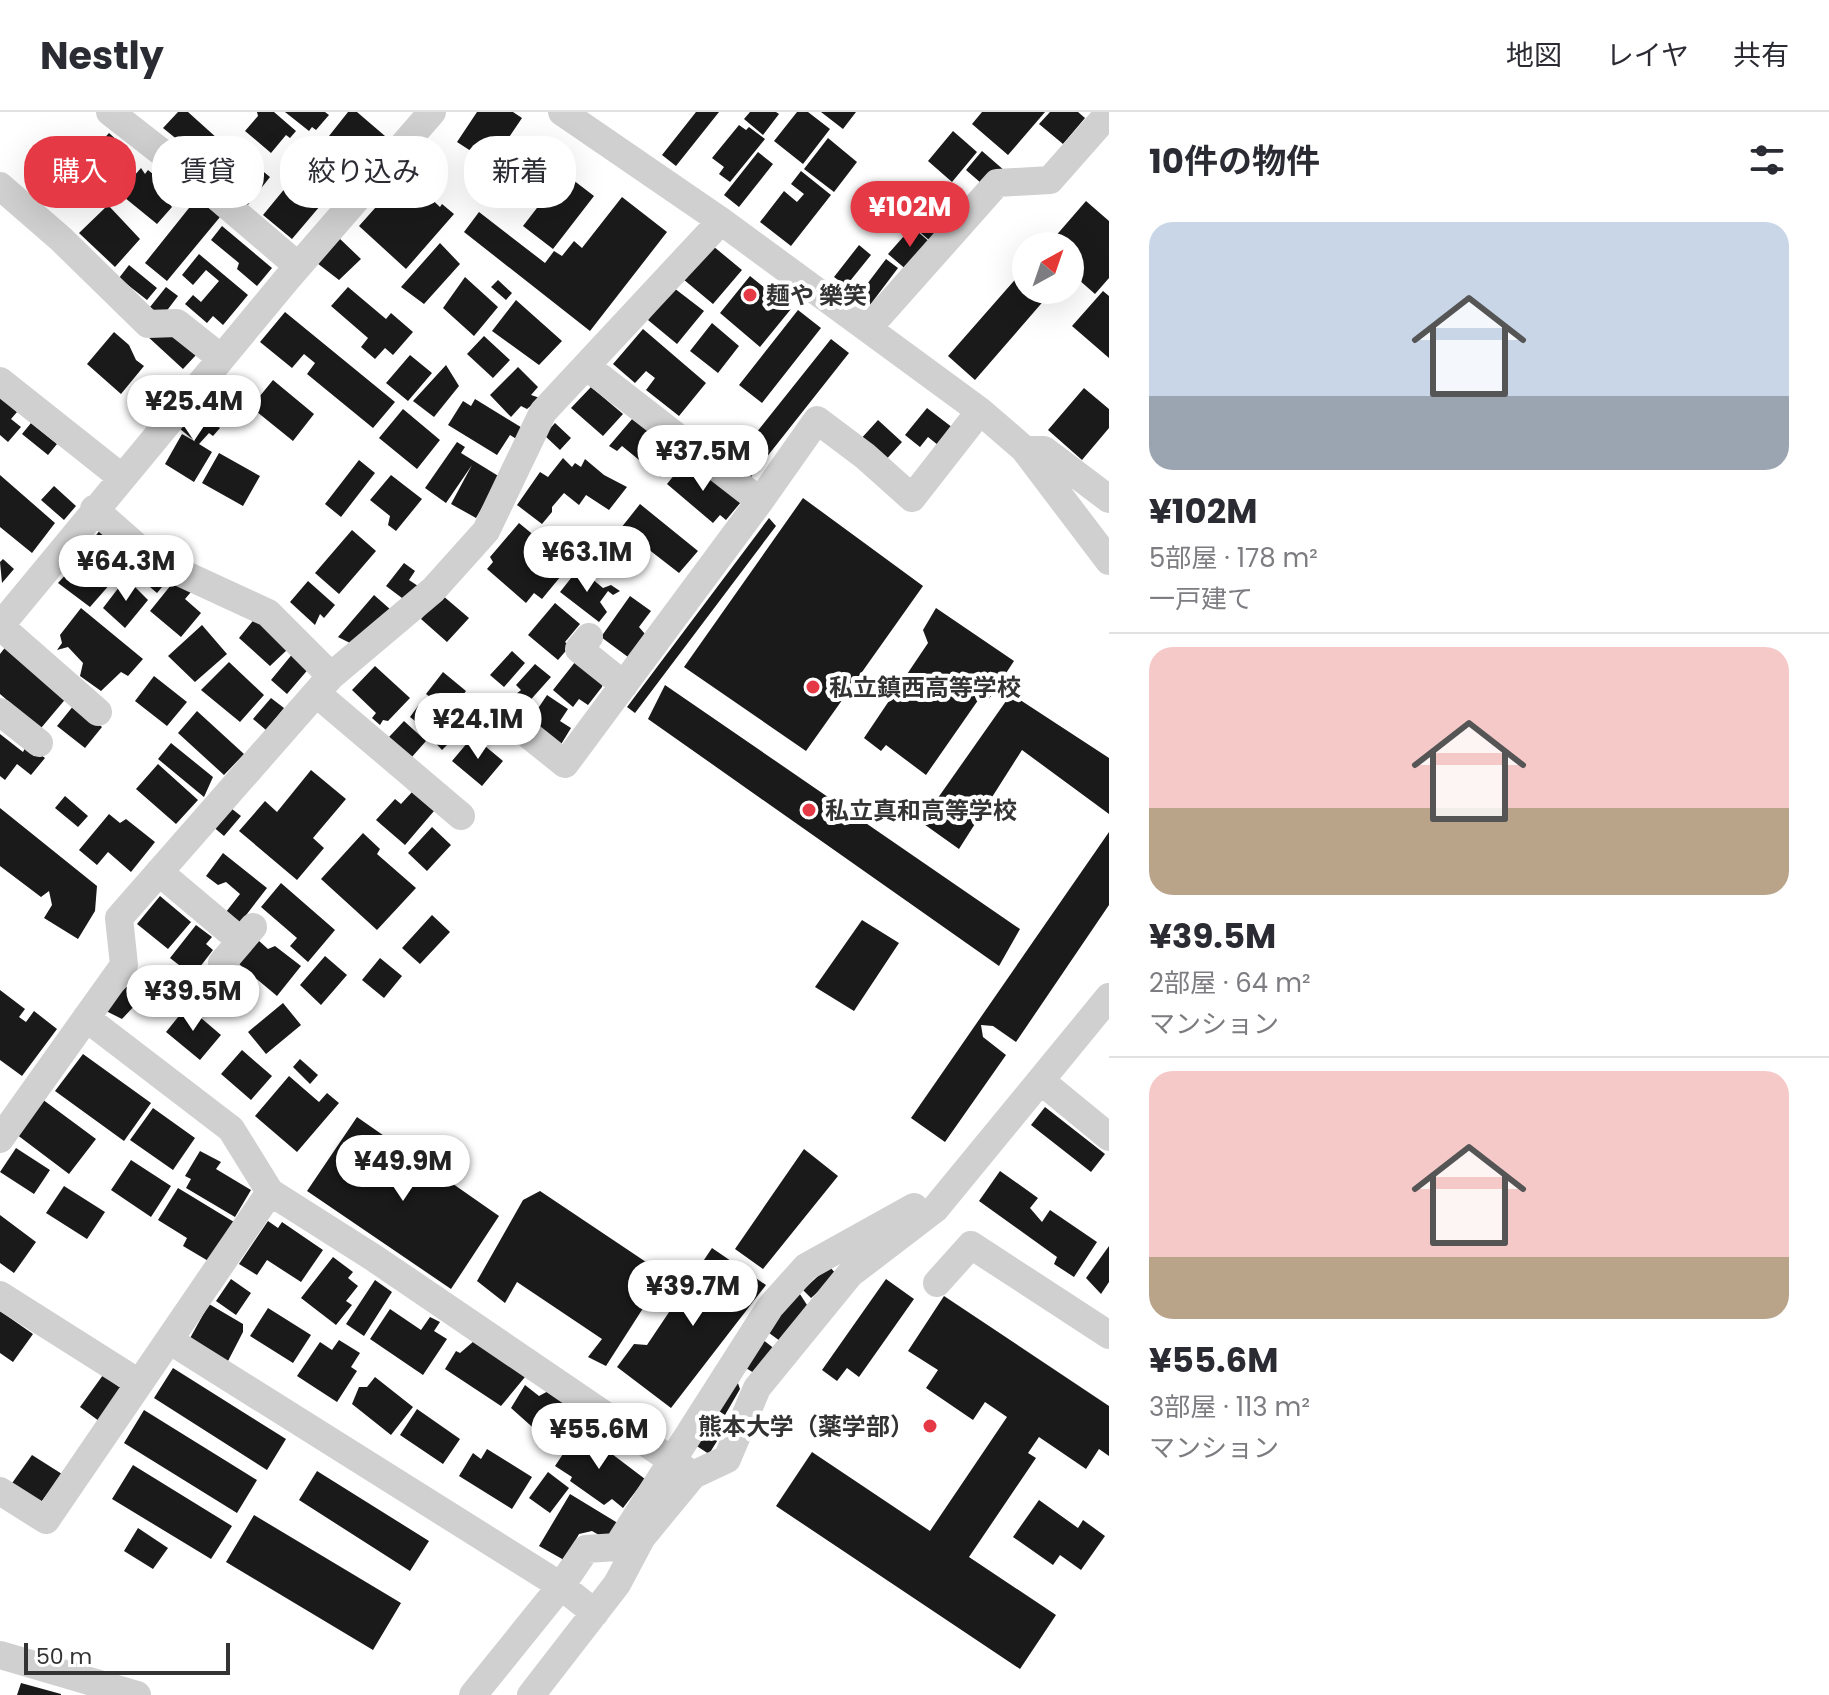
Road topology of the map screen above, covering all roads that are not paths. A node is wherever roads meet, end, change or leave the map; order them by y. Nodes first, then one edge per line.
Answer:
1 (110, 112) edge
2 (432, 112) edge
3 (562, 112) edge
4 (1109, 113) edge
5 (0, 186) edge
6 (721, 221) junction
7 (298, 266) junction
8 (869, 327) junction
9 (221, 358) junction
10 (586, 366) junction
11 (0, 381) edge
12 (980, 411) junction
13 (1024, 449) junction
14 (121, 477) junction
15 (1109, 499) edge
16 (760, 501) junction
17 (94, 509) junction
18 (1109, 561) edge
19 (0, 626) edge
20 (589, 637) dead end
21 (323, 685) junction
22 (624, 685) junction
23 (0, 712) edge
24 (98, 712) dead end
25 (530, 736) dead end
26 (39, 743) dead end
27 (461, 816) dead end
28 (159, 872) junction
29 (222, 963) dead end
30 (1109, 978) edge
31 (1109, 997) edge
32 (86, 1018) junction
33 (1041, 1081) junction
34 (1109, 1137) edge
35 (0, 1139) edge
36 (270, 1192) junction
37 (937, 1283) dead end
38 (0, 1295) edge
39 (1109, 1335) edge
40 (169, 1340) junction
41 (139, 1383) junction
42 (682, 1468) junction
43 (0, 1491) edge
44 (561, 1586) junction
45 (595, 1613) junction
46 (0, 1655) edge
47 (137, 1695) edge
48 (473, 1695) edge
49 (531, 1695) edge

1 - 7 street
2 - 7 street
3 - 6 street
4 - 8 street
5 - 9 street
6 - 8 street
6 - 10 street
7 - 9 street
8 - 12 street
9 - 14 street
10 - 16 street
10 - 21 street
11 - 14 street
12 - 13 street
12 - 16 street
13 - 15 street
13 - 18 street
14 - 17 street
16 - 22 street
17 - 19 street
17 - 21 street
19 - 24 street
20 - 22 street
21 - 27 street
21 - 28 street
22 - 25 street
23 - 26 street
28 - 29 street
28 - 32 street
30 - 42 street
31 - 33 street
32 - 35 street
32 - 36 street
33 - 34 street
33 - 42 street
36 - 40 street
36 - 42 street
37 - 39 street
38 - 41 street
40 - 41 street
40 - 44 street
41 - 43 street
42 - 44 street
42 - 45 street
44 - 45 street
44 - 48 street
45 - 49 street
46 - 47 street

